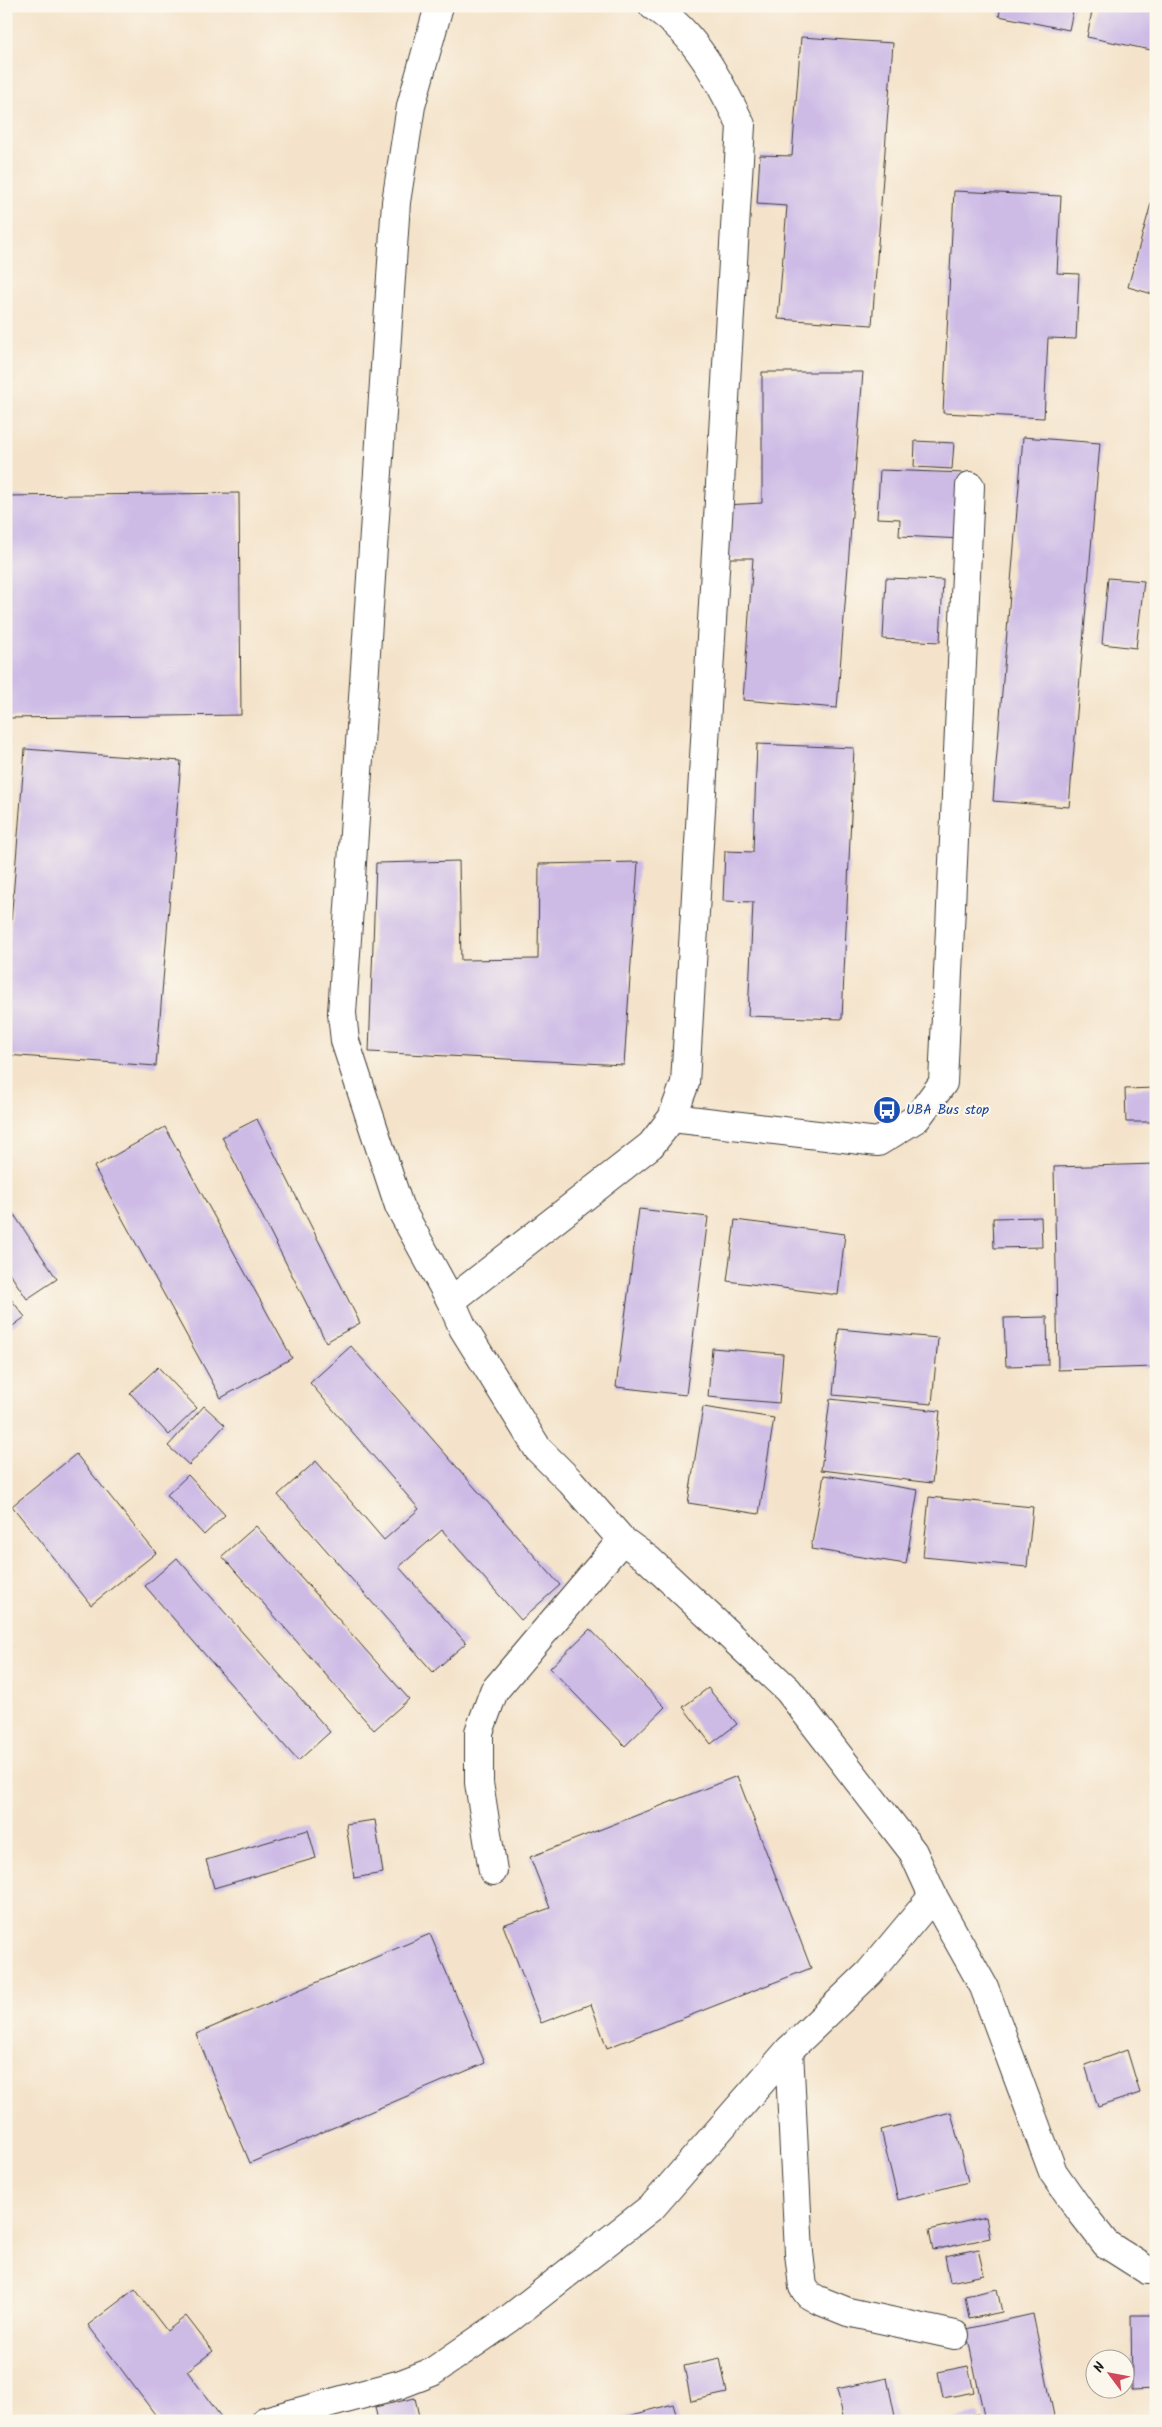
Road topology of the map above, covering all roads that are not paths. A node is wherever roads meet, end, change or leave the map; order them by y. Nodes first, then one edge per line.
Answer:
1 (439, 6) edge
2 (653, 6) edge
3 (970, 486) dead end
4 (672, 1118) junction
5 (451, 1301) junction
6 (622, 1540) junction
7 (493, 1871) dead end
8 (933, 1896) junction
9 (790, 2050) junction
10 (1147, 2270) dead end
11 (955, 2335) dead end
12 (265, 2421) edge

1 - 5 street
2 - 4 street
3 - 4 street
4 - 5 street
5 - 6 street
6 - 7 street
6 - 8 street
8 - 9 street
8 - 10 street
9 - 11 street
9 - 12 street

